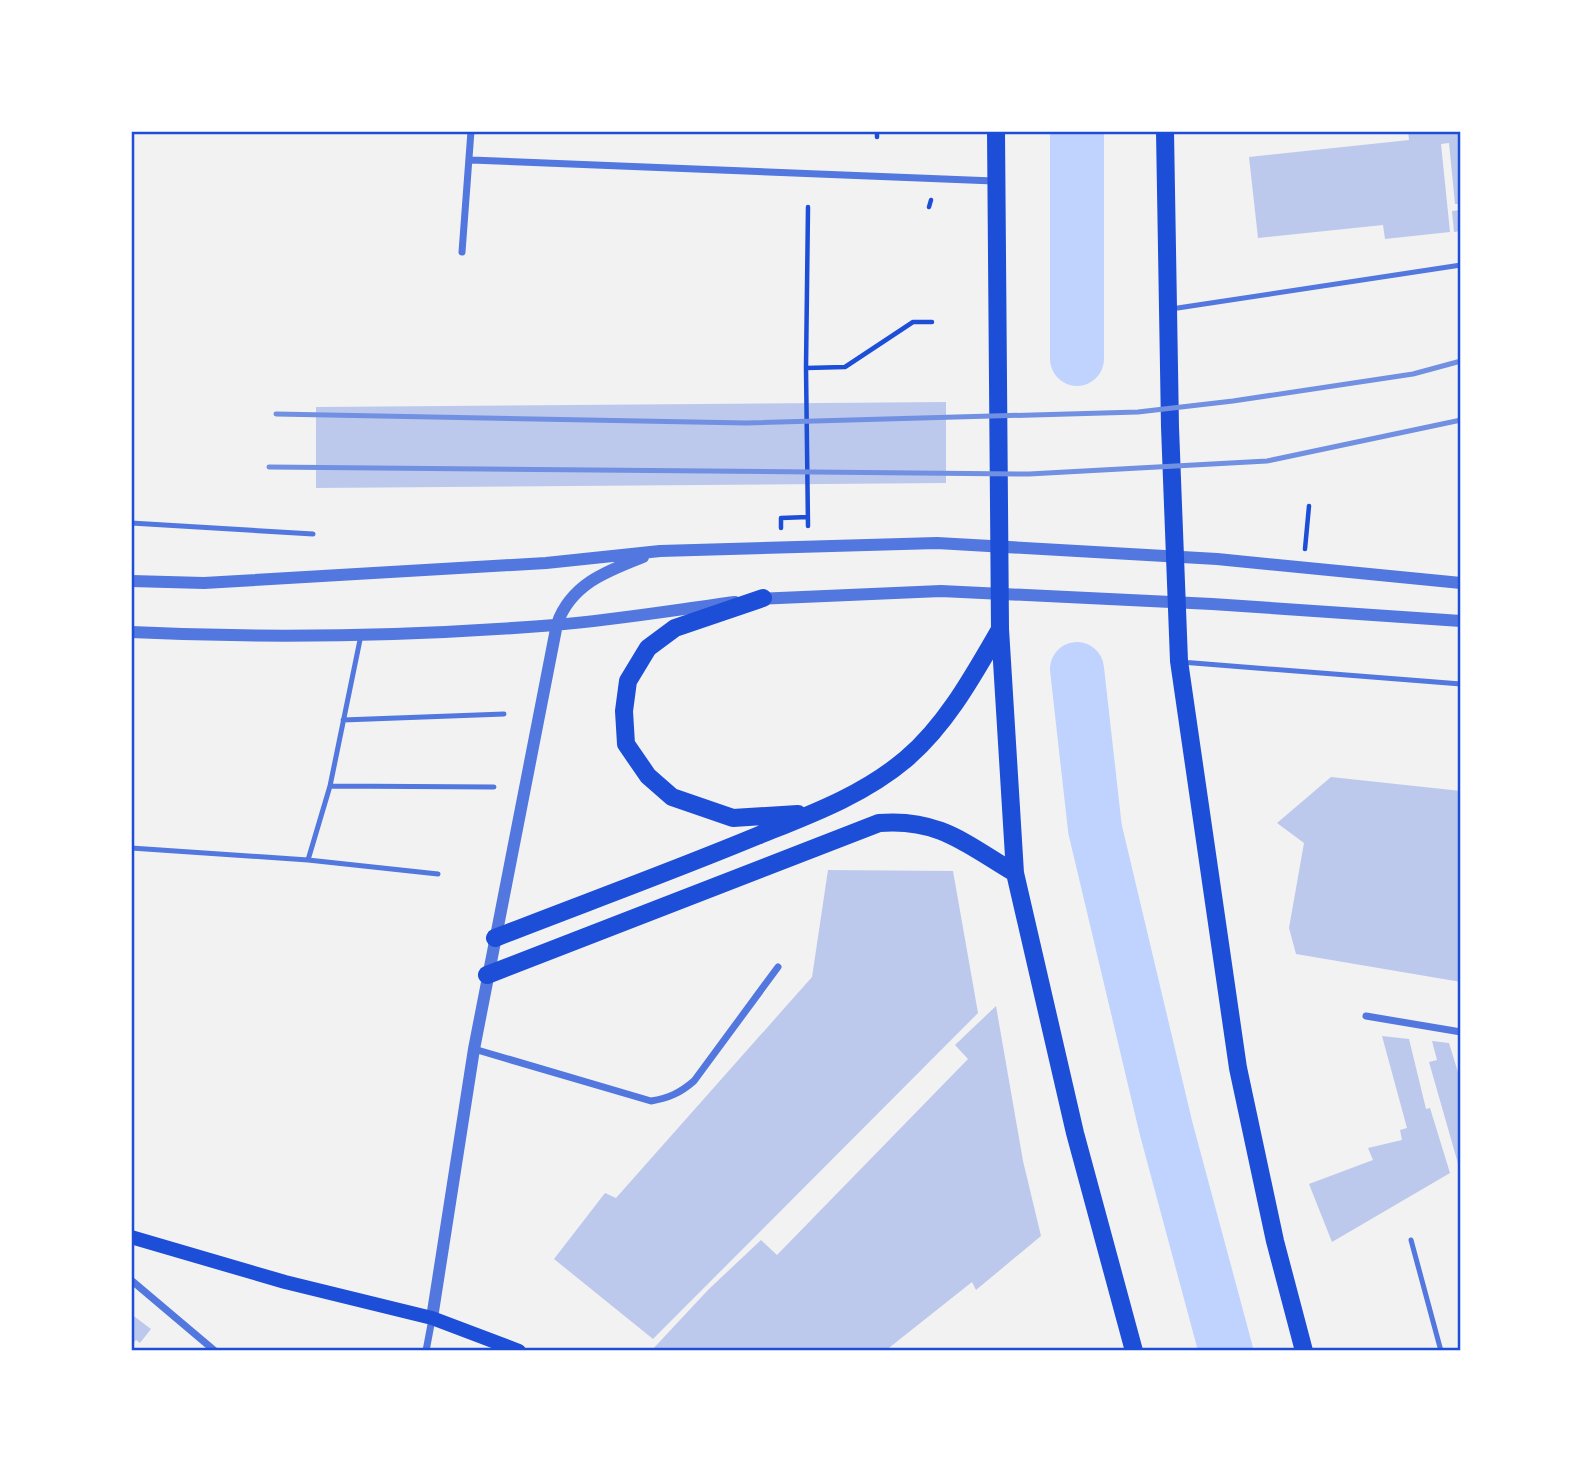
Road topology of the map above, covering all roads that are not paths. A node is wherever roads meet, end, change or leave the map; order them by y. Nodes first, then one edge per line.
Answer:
1 (471, 131) edge
2 (996, 131) edge
3 (1165, 131) edge
4 (471, 160) junction
5 (996, 181) junction
6 (462, 252) dead end
7 (1461, 265) edge
8 (1168, 309) junction
9 (131, 523) edge
10 (313, 534) dead end
11 (660, 551) junction
12 (131, 581) edge
13 (1461, 583) edge
14 (763, 598) junction
15 (1461, 621) edge
16 (557, 624) junction
17 (1000, 629) junction
18 (131, 632) edge
19 (362, 635) junction
20 (1179, 661) junction
21 (1461, 684) edge
22 (504, 715) dead end
23 (343, 720) junction
24 (330, 786) junction
25 (494, 787) dead end
26 (812, 813) junction
27 (131, 848) edge
28 (308, 860) junction
29 (1015, 873) junction
30 (438, 874) dead end
31 (495, 938) junction
32 (778, 967) dead end
33 (487, 975) junction
34 (1366, 1016) dead end
35 (1461, 1032) edge
36 (474, 1049) junction
37 (131, 1237) edge
38 (1411, 1240) dead end
39 (131, 1280) edge
40 (432, 1318) junction
41 (215, 1351) edge
42 (426, 1351) edge
43 (519, 1351) edge
44 (1134, 1351) edge
45 (1304, 1351) edge
46 (1441, 1351) edge

1 - 4 street
2 - 5 main road
3 - 8 main road
4 - 5 street
4 - 6 street
5 - 17 main road
7 - 8 lane
8 - 20 main road
9 - 10 lane
11 - 12 street
11 - 13 street
11 - 16 street
14 - 15 street
14 - 16 street
14 - 26 main road
16 - 19 street
16 - 31 street
17 - 26 main road
17 - 29 main road
18 - 19 street
19 - 23 lane
20 - 21 lane
20 - 45 main road
22 - 23 lane
23 - 24 lane
24 - 25 lane
24 - 28 lane
26 - 31 main road
27 - 28 lane
28 - 30 lane
29 - 33 main road
29 - 44 main road
31 - 33 street
32 - 36 street
33 - 36 street
34 - 35 street
36 - 40 street
37 - 40 main road
38 - 46 lane
39 - 41 street
40 - 42 street
40 - 43 main road

